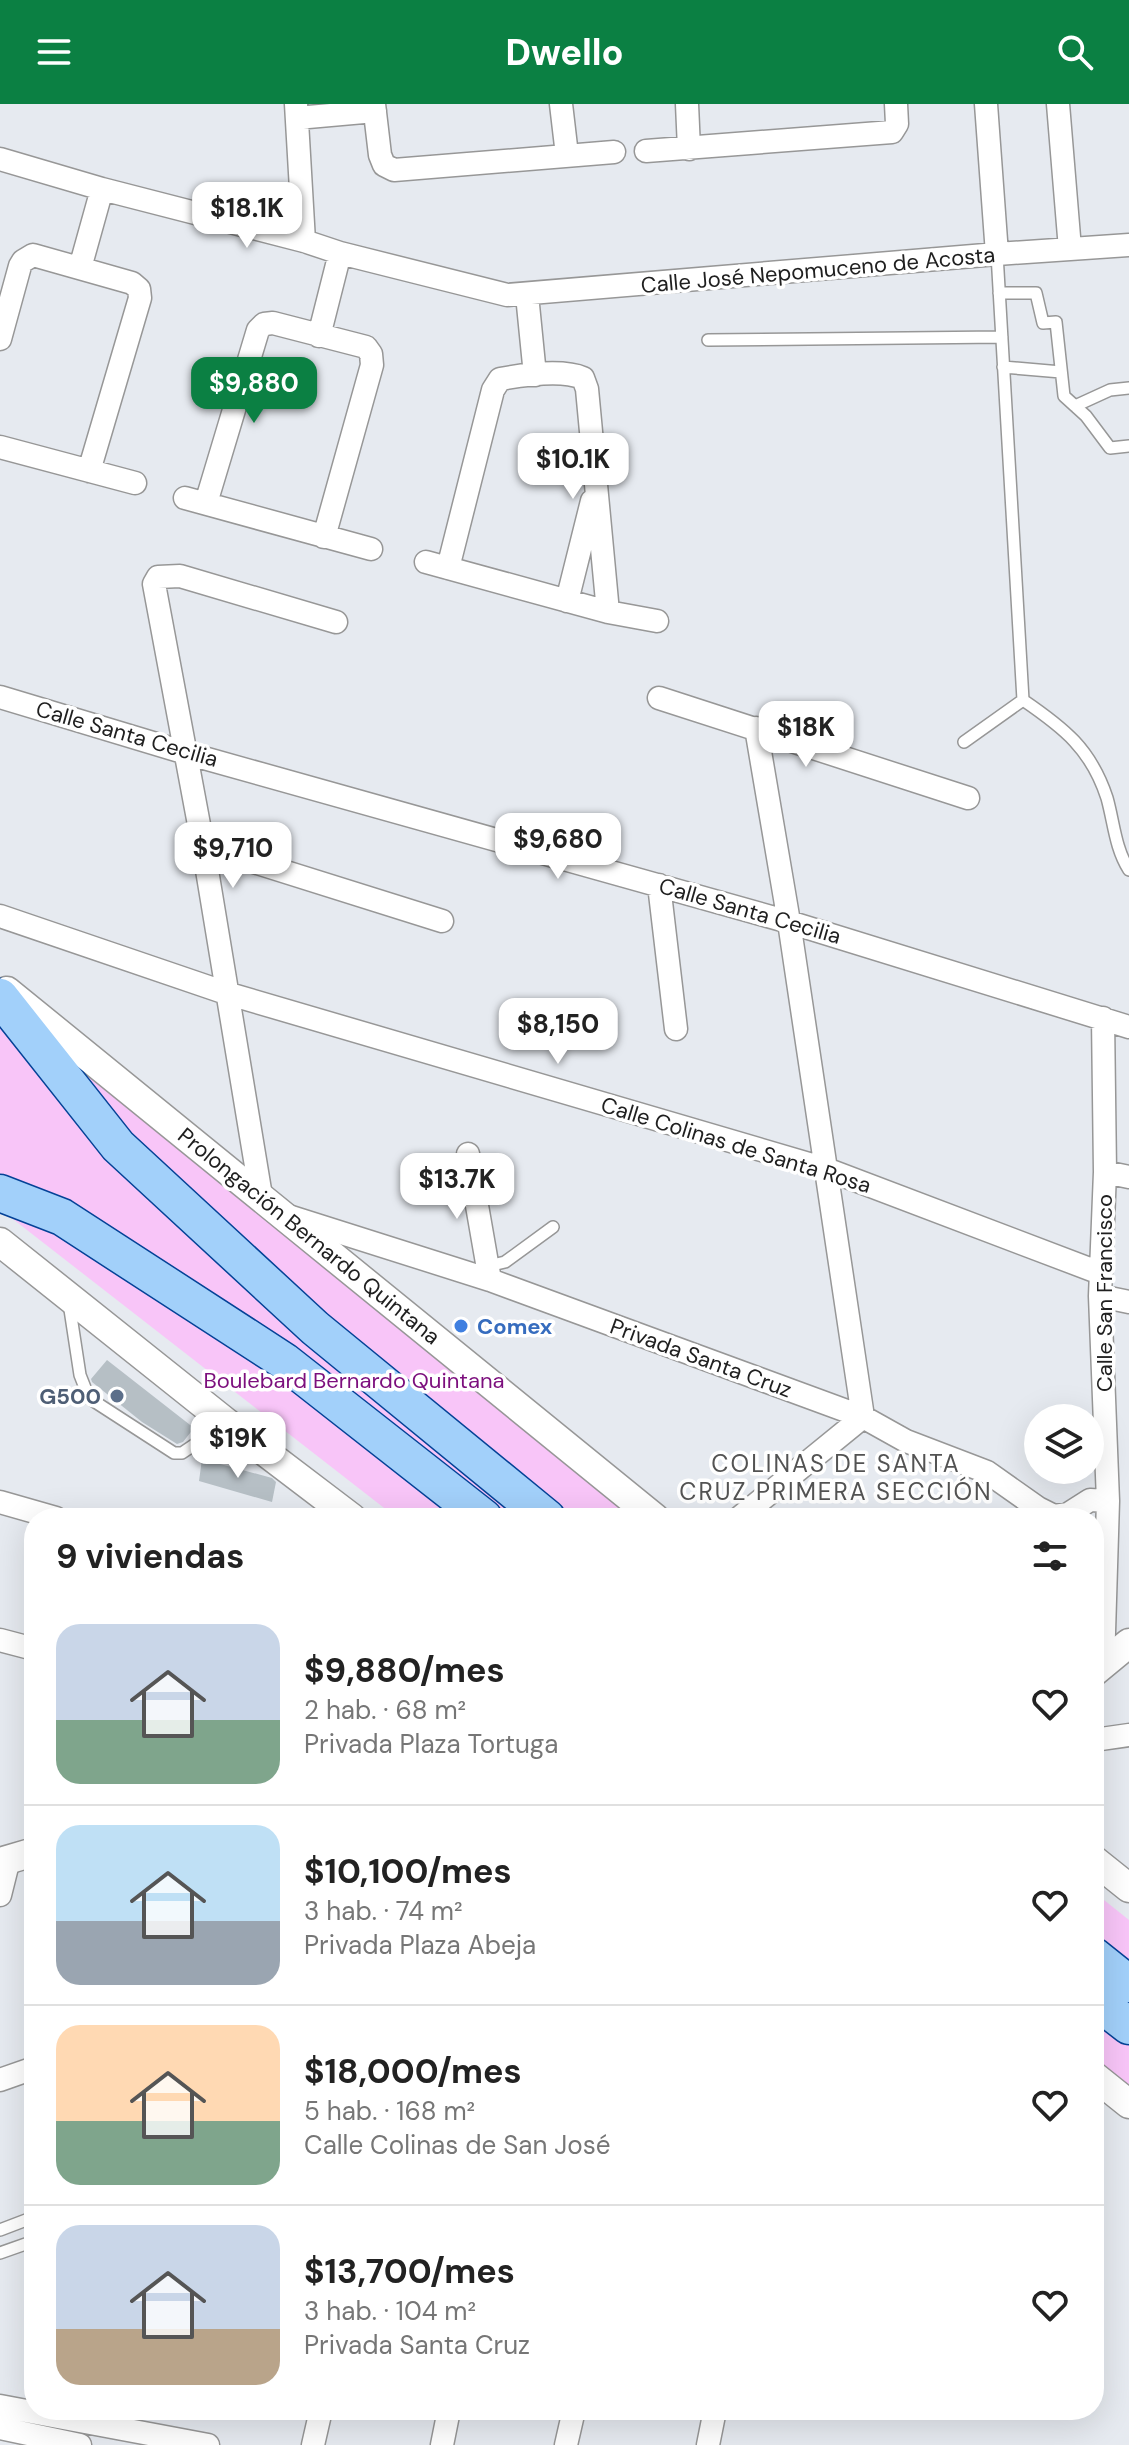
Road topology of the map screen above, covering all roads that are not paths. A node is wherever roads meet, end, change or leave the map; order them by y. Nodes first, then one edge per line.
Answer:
1 (561, 104) edge
2 (687, 104) edge
3 (896, 104) edge
4 (986, 104) edge
5 (1058, 104) edge
6 (374, 108) edge
7 (296, 111) edge
8 (689, 149) junction
9 (646, 151) dead end
10 (614, 152) dead end
11 (567, 155) junction
12 (0, 159) edge
13 (102, 189) junction
14 (304, 241) junction
15 (1129, 245) edge
16 (1070, 249) junction
17 (340, 253) junction
18 (997, 254) junction
19 (80, 268) junction
20 (999, 293) junction
21 (517, 295) junction
22 (319, 336) junction
23 (1002, 337) junction
24 (0, 339) edge
25 (708, 340) dead end
26 (1003, 367) junction
27 (1061, 372) junction
28 (535, 375) junction
29 (1129, 388) edge
30 (1075, 406) junction
31 (1129, 446) edge
32 (0, 447) edge
33 (89, 471) junction
34 (135, 483) dead end
35 (595, 487) junction
36 (324, 537) junction
37 (371, 549) dead end
38 (426, 562) dead end
39 (448, 568) junction
40 (567, 601) junction
41 (608, 612) junction
42 (657, 621) dead end
43 (336, 622) dead end
44 (0, 697) edge
45 (659, 698) dead end
46 (1023, 700) junction
47 (756, 728) junction
48 (964, 742) dead end
49 (186, 753) junction
50 (968, 798) dead end
51 (203, 846) junction
52 (1129, 870) edge
53 (659, 885) junction
54 (0, 916) edge
55 (442, 921) dead end
56 (789, 922) junction
57 (0, 985) edge
58 (226, 993) junction
59 (0, 997) edge
60 (1103, 1018) junction
61 (1129, 1027) edge
62 (676, 1029) dead end
63 (468, 1154) dead end
64 (826, 1169) junction
65 (1105, 1172) junction
66 (1129, 1177) edge
67 (0, 1193) edge
68 (270, 1204) junction
69 (553, 1227) dead end
70 (0, 1242) edge
71 (0, 1264) edge
72 (39, 1273) junction
73 (489, 1273) junction
74 (1100, 1273) junction
75 (68, 1295) junction
76 (1100, 1296) junction
77 (1129, 1302) edge
78 (863, 1417) junction
79 (227, 1423) junction
80 (1108, 1501) junction
81 (0, 1502) edge
82 (339, 1508) edge
83 (471, 1508) edge
84 (535, 1508) edge
85 (643, 1508) edge
86 (751, 1508) edge
87 (1038, 1508) edge
88 (1077, 1508) edge
89 (24, 1509) edge
90 (1104, 1575) edge
91 (0, 1640) edge
92 (1129, 1643) edge
93 (24, 1646) edge
94 (1104, 1664) edge
95 (1129, 1735) edge
96 (1104, 1739) edge
97 (14, 1858) edge
98 (1110, 1866) edge
99 (1129, 1888) edge
100 (0, 1895) edge
101 (1104, 1964) edge
102 (1129, 1984) edge
103 (1104, 2007) edge
104 (1129, 2026) edge
105 (24, 2072) edge
106 (0, 2080) edge
107 (1104, 2084) edge
108 (1129, 2104) edge
109 (24, 2221) edge
110 (0, 2230) edge
111 (24, 2245) edge
112 (0, 2253) edge
113 (0, 2406) edge
114 (24, 2410) edge
115 (66, 2420) edge
116 (76, 2420) edge
117 (319, 2420) edge
118 (447, 2420) edge
119 (572, 2420) edge
120 (713, 2420) edge
121 (0, 2428) edge
122 (182, 2442) edge
123 (68, 2444) edge
124 (208, 2445) edge
125 (313, 2445) edge
126 (442, 2445) edge
127 (566, 2445) edge
128 (708, 2445) edge

1 - 11 street
2 - 8 street
3 - 8 street
4 - 18 street
5 - 16 street
6 - 7 street
6 - 11 street
7 - 14 street
8 - 9 street
10 - 11 street
12 - 13 street, Calle José Nepomuceno de Acosta
13 - 14 street, Calle José Nepomuceno de Acosta
13 - 19 street
14 - 17 street, Calle José Nepomuceno de Acosta
15 - 16 street, Calle José Nepomuceno de Acosta
16 - 18 street, Calle José Nepomuceno de Acosta
17 - 21 street, Calle José Nepomuceno de Acosta
17 - 22 street
18 - 20 lane
18 - 21 street, Calle José Nepomuceno de Acosta
19 - 24 street
19 - 33 street
20 - 23 lane
20 - 27 lane
21 - 28 street
22 - 36 street
22 - 36 street
23 - 25 lane
23 - 26 lane
26 - 27 lane
26 - 46 lane
27 - 30 lane
28 - 35 street
28 - 39 street
29 - 30 lane
30 - 31 lane
32 - 33 street
33 - 34 street
35 - 40 street
35 - 41 street
36 - 37 street
38 - 39 street
39 - 40 street
40 - 41 street
41 - 42 street
43 - 49 street
44 - 49 street, Calle Santa Cecilia
45 - 47 street
46 - 48 lane
46 - 52 lane
47 - 50 street
47 - 56 street
49 - 51 street
49 - 53 street, Calle Santa Cecilia
51 - 55 street
51 - 58 street
53 - 56 street, Calle Santa Cecilia
53 - 62 street
54 - 58 street, Calle Colinas de Santa Rosa
56 - 60 street, Calle Santa Cecilia
56 - 64 street
57 - 68 street, Prolongación Bernardo Quintana
58 - 64 street, Calle Colinas de Santa Rosa
58 - 68 street
59 - 84 main road
60 - 61 street, Calle Santa Cecilia
60 - 65 street, Calle San Francisco
63 - 73 street
64 - 74 street, Calle Colinas de Santa Rosa
64 - 78 street
65 - 66 street
65 - 74 street, Calle San Francisco
67 - 83 main road
68 - 73 street, Privada Santa Cruz
68 - 85 street, Prolongación Bernardo Quintana
69 - 73 lane
70 - 72 street
71 - 72 street
72 - 75 street
73 - 78 street, Privada Santa Cruz
74 - 76 street, Calle San Francisco
75 - 79 street
75 - 79 lane
76 - 77 street
76 - 80 street, Calle San Francisco
78 - 86 street
78 - 87 street, Privada Santa Cruz
79 - 82 street
80 - 88 street, Privada Santa Cruz
80 - 90 street, Calle San Francisco
81 - 89 street
91 - 93 street
92 - 94 street
95 - 96 street
97 - 100 street
98 - 99 street
101 - 102 main road
103 - 104 main road
105 - 106 street
107 - 108 street
109 - 110 lane
111 - 112 lane
113 - 114 street
115 - 123 street
116 - 122 street
117 - 125 street
118 - 126 street
119 - 127 street
120 - 128 street
121 - 123 street
122 - 124 street

